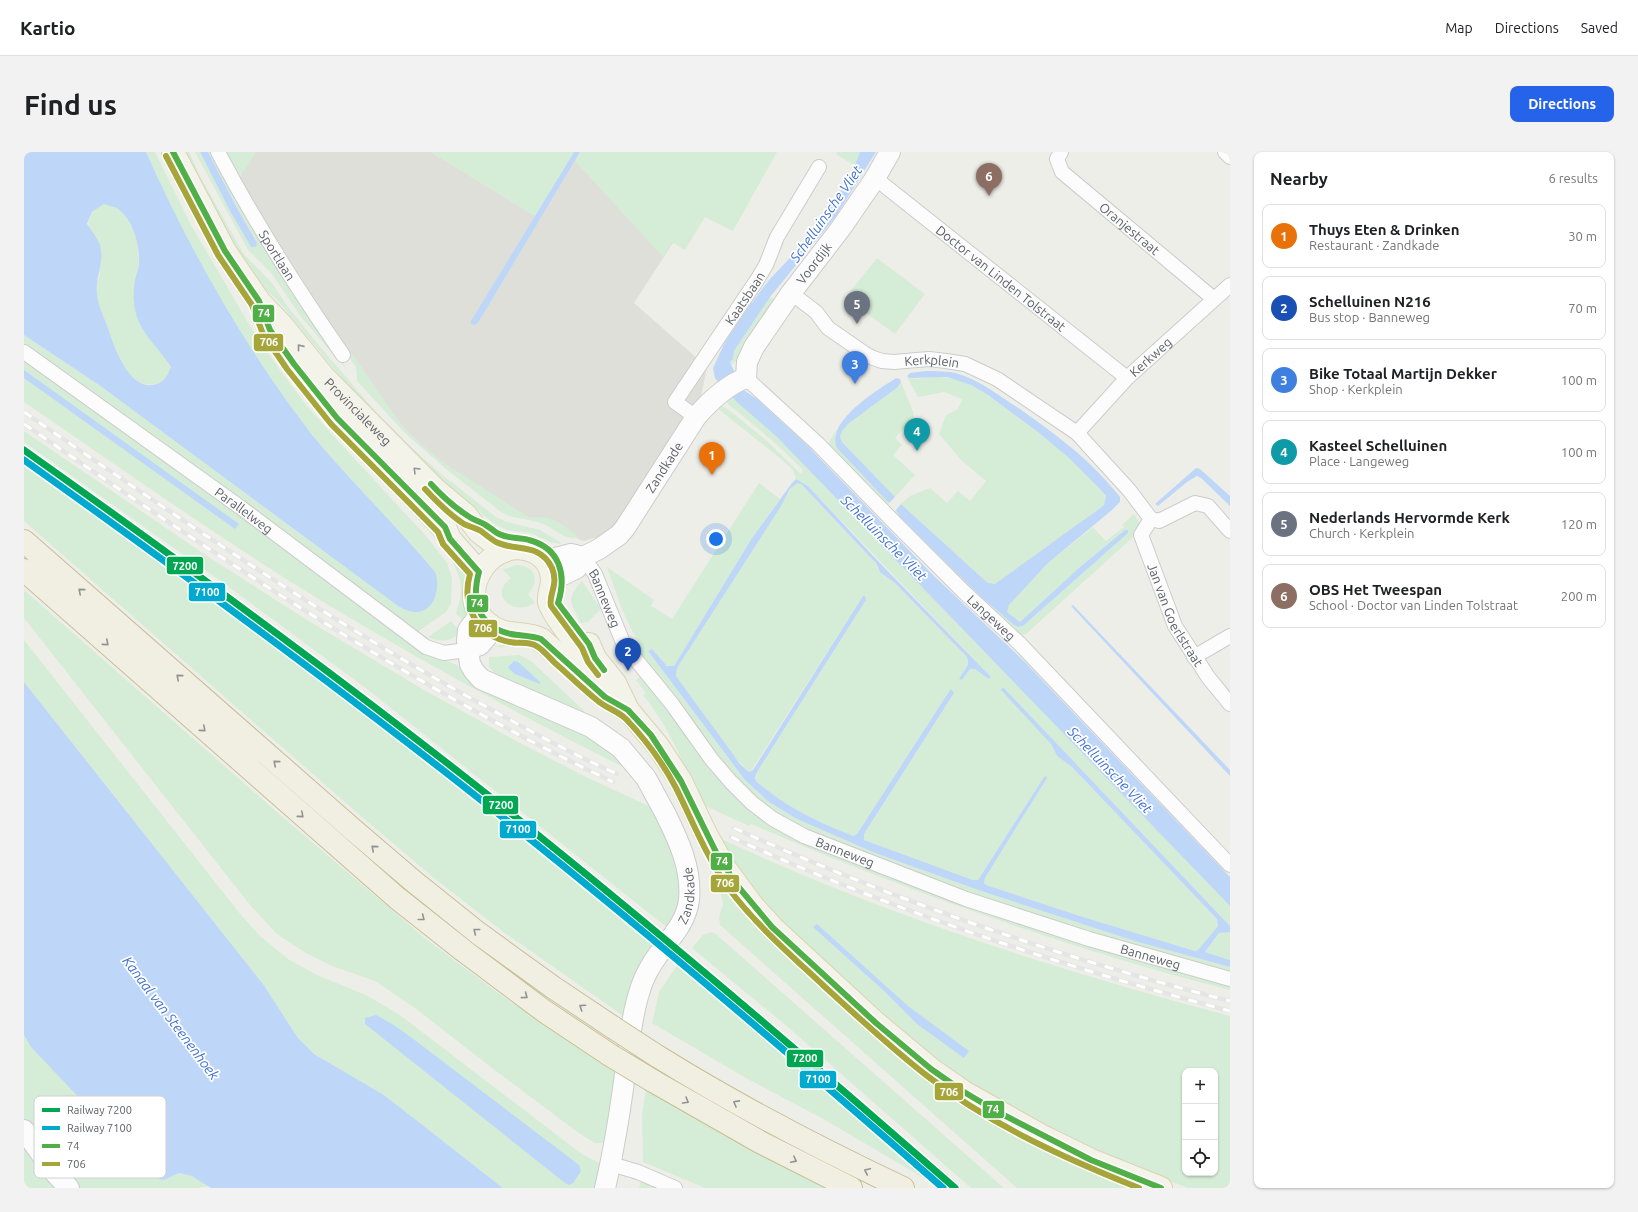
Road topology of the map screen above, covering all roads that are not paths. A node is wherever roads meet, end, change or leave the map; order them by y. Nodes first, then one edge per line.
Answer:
1 (173, 152) edge
2 (218, 152) edge
3 (890, 152) edge
4 (1060, 152) edge
5 (1225, 152) edge
6 (1230, 157) edge
7 (819, 167) dead end
8 (875, 178) junction
9 (1230, 285) edge
10 (791, 293) junction
11 (1214, 299) junction
12 (259, 301) junction
13 (24, 352) edge
14 (344, 355) dead end
15 (1127, 378) junction
16 (737, 383) junction
17 (696, 417) junction
18 (1077, 433) junction
19 (1151, 519) junction
20 (1230, 531) edge
21 (24, 541) edge
22 (506, 545) junction
23 (583, 557) junction
24 (555, 565) junction
25 (482, 568) junction
26 (24, 570) edge
27 (556, 607) junction
28 (492, 621) junction
29 (1230, 636) edge
30 (467, 650) junction
31 (1194, 657) junction
32 (1230, 704) edge
33 (628, 710) junction
34 (1230, 865) edge
35 (1230, 979) edge
36 (24, 1130) edge
37 (34, 1144) edge
38 (611, 1164) junction
39 (59, 1178) edge
40 (68, 1188) edge
41 (605, 1188) edge
42 (675, 1188) edge
43 (851, 1188) edge
44 (902, 1188) edge
45 (1161, 1188) edge

1 - 12 main road, Provincialeweg
2 - 14 street, Sportlaan
3 - 8 street, Voordijk
4 - 11 street, Oranjestraat
5 - 6 street
7 - 17 street, Kaatsbaan
8 - 10 street, Voordijk
8 - 15 street, Doctor van Linden Tolstraat
9 - 11 street, Kerkweg
10 - 16 street, Voordijk
10 - 18 street, Kerkplein
11 - 15 street, Kerkweg
22 -> 12 main road, Provincialeweg
12 - 25 main road, Provincialeweg
13 - 30 street, Parallelweg
15 - 18 street, Kerkweg
16 - 17 street, Zandkade
16 - 34 street, Langeweg
17 - 23 street, Zandkade
18 - 19 street, Kerkplein
19 - 20 street
19 - 31 street, Jan van Goerlstraat
44 -> 21 highway, bridge
22 - 24 main road
22 - 25 main road
23 - 24 street, Zandkade
23 - 35 street, Banneweg
24 - 27 main road
25 - 28 main road
26 -> 43 highway, bridge
27 - 28 main road
27 - 33 main road
28 - 30 street, Zandkade
28 - 33 main road
29 - 31 street
30 - 38 street, Zandkade, bridge
31 - 32 street, Jan van Goerlstraat
33 - 45 main road, bridge
36 - 37 street
38 - 41 street, Zandkade
38 - 42 street
39 - 40 street

